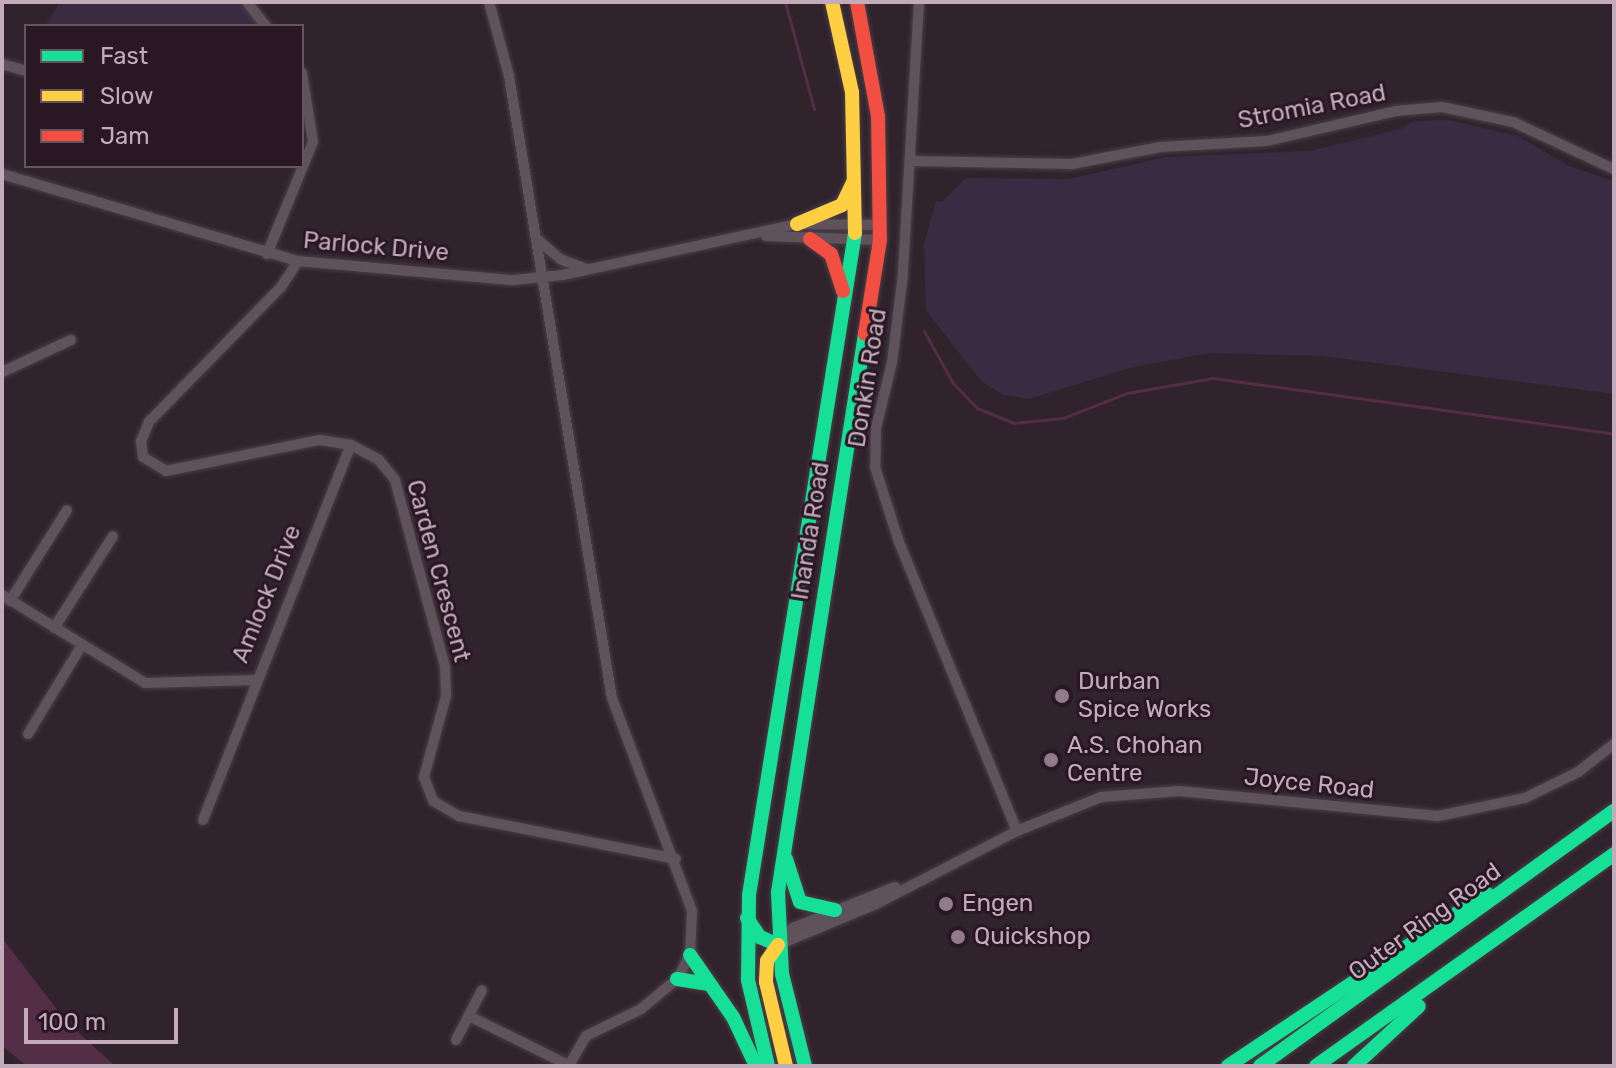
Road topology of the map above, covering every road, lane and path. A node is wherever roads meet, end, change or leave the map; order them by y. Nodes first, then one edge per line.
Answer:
1 (247, 2) edge
2 (489, 2) edge
3 (832, 2) edge
4 (857, 2) edge
5 (919, 2) edge
6 (264, 24) edge
7 (2, 64) edge
8 (24, 70) edge
9 (304, 86) edge
10 (911, 161) junction
11 (304, 164) edge
12 (302, 168) edge
13 (1614, 169) edge
14 (857, 170) junction
15 (2, 174) edge
16 (797, 224) junction
17 (855, 231) junction
18 (881, 232) junction
19 (754, 236) junction
20 (535, 237) junction
21 (810, 239) junction
22 (267, 254) junction
23 (298, 261) junction
24 (587, 270) junction
25 (542, 279) junction
26 (845, 303) junction
27 (71, 340) dead end
28 (2, 372) edge
29 (351, 445) junction
30 (67, 510) dead end
31 (113, 536) dead end
32 (6, 598) edge
33 (54, 628) junction
34 (82, 645) junction
35 (256, 680) junction
36 (28, 734) dead end
37 (1614, 744) edge
38 (1614, 811) edge
39 (203, 820) dead end
40 (1017, 831) junction
41 (1572, 841) junction
42 (783, 847) junction
43 (1614, 854) edge
44 (676, 859) junction
45 (904, 885) junction
46 (835, 910) junction
47 (747, 918) junction
48 (1499, 937) junction
49 (778, 945) junction
50 (690, 955) junction
51 (677, 979) junction
52 (708, 984) junction
53 (482, 990) dead end
54 (1409, 1014) junction
55 (469, 1016) junction
56 (456, 1040) dead end
57 (569, 1066) edge
58 (756, 1066) edge
59 (768, 1066) edge
60 (786, 1066) edge
61 (805, 1066) edge
62 (1228, 1066) edge
63 (1260, 1066) edge
64 (1316, 1066) edge
65 (1338, 1066) edge
66 (1354, 1066) edge

1 - 6 street
2 - 20 street
3 - 14 main road, Inanda Road
4 - 18 main road, Inanda Road
5 - 10 street, Donkin Road
7 - 8 street
9 - 11 street
10 - 13 street, Stromia Road
10 - 40 street, Donkin Road
12 - 22 street
14 - 16 main road
14 - 17 main road, Inanda Road
15 - 22 street, Parlock Drive
16 - 17 street, Parlock Drive
16 - 19 street, Parlock Drive
17 - 18 street, Parlock Drive
17 - 21 street, Parlock Drive
17 - 26 main road, Inanda Road
18 - 42 main road, Inanda Road
19 - 21 street, Parlock Drive
19 - 24 street, Parlock Drive
20 - 24 street
20 - 25 street
21 - 26 main road
22 - 23 street, Parlock Drive
23 - 25 street, Parlock Drive
23 - 29 street, Carden Crescent
24 - 25 street, Parlock Drive
25 - 44 street
26 - 47 main road, Inanda Road
27 - 28 street
29 - 35 street, Amlock Drive
29 - 44 street, Carden Crescent
30 - 32 street
31 - 33 street
32 - 33 street, Amlock Drive
33 - 34 street, Amlock Drive
34 - 35 street, Amlock Drive
34 - 36 street
35 - 39 street
37 - 40 street, Joyce Road
38 - 41 main road, Outer Ring Road
40 - 45 street, Joyce Road
41 - 62 main road
41 - 63 main road, Outer Ring Road
42 - 46 main road
42 - 49 main road, Inanda Road
43 - 48 main road
44 - 50 street
45 - 46 street, Joyce Road
45 - 49 street, Joyce Road
46 - 49 street, Joyce Road
47 - 49 main road
47 - 59 main road, Inanda Road
48 - 54 main road
48 - 64 main road
49 - 60 main road
49 - 61 main road, Inanda Road
50 - 51 street
50 - 52 main road
51 - 52 main road
51 - 57 street
52 - 58 main road
53 - 55 street
54 - 65 main road
54 - 66 main road
55 - 56 street
55 - 57 street

